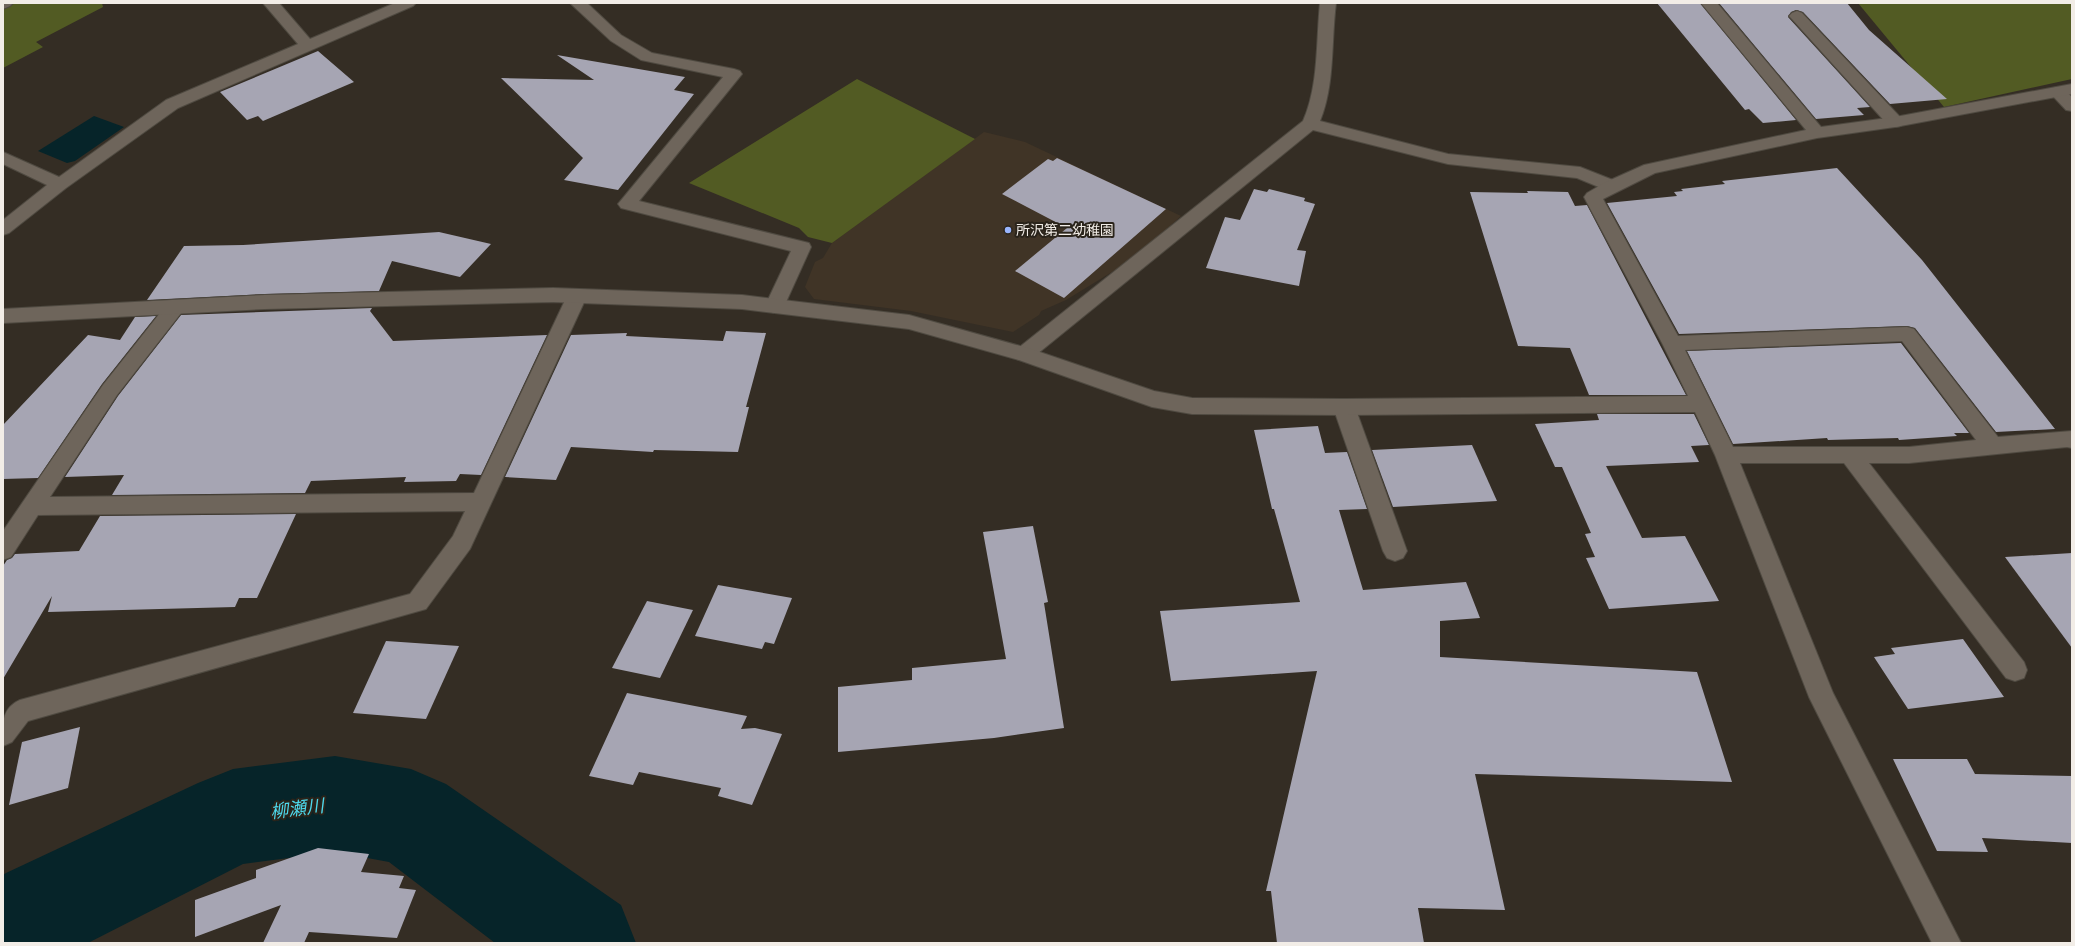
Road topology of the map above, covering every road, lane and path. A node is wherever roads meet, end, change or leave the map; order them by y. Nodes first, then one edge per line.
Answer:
1 (272, 3) edge
2 (408, 3) edge
3 (578, 3) edge
4 (1328, 3) edge
5 (1709, 3) edge
6 (1796, 16) dead end
7 (307, 45) junction
8 (2065, 90) edge
9 (2072, 106) edge
10 (1895, 122) junction
11 (1310, 124) junction
12 (1817, 132) junction
13 (3, 157) edge
14 (60, 184) junction
15 (1612, 186) junction
16 (3, 229) edge
17 (577, 296) junction
18 (775, 306) junction
19 (175, 308) junction
20 (3, 316) edge
21 (1672, 343) junction
22 (1024, 354) junction
23 (1702, 404) junction
24 (1344, 407) junction
25 (2072, 440) edge
26 (1993, 446) junction
27 (1726, 454) junction
28 (1850, 455) junction
29 (480, 502) junction
30 (32, 506) junction
31 (3, 550) edge
32 (1395, 551) dead end
33 (2016, 670) dead end
34 (3, 734) edge
35 (1947, 943) edge

1 - 7 street
2 - 7 street
3 - 18 street
4 - 11 street
5 - 12 street
6 - 10 street
7 - 14 street
8 - 9 street
8 - 10 street
10 - 12 street
11 - 15 street
11 - 22 street
12 - 15 street
13 - 14 street
14 - 16 street
15 - 21 street
17 - 18 street
17 - 19 street
17 - 29 street
18 - 22 street
19 - 20 street
19 - 30 street
21 - 23 street
21 - 26 street
22 - 24 street
23 - 24 street
23 - 27 street
24 - 32 street
25 - 26 street
26 - 28 street
27 - 28 street
27 - 35 street
28 - 33 street
29 - 30 street
29 - 34 street
30 - 31 street

